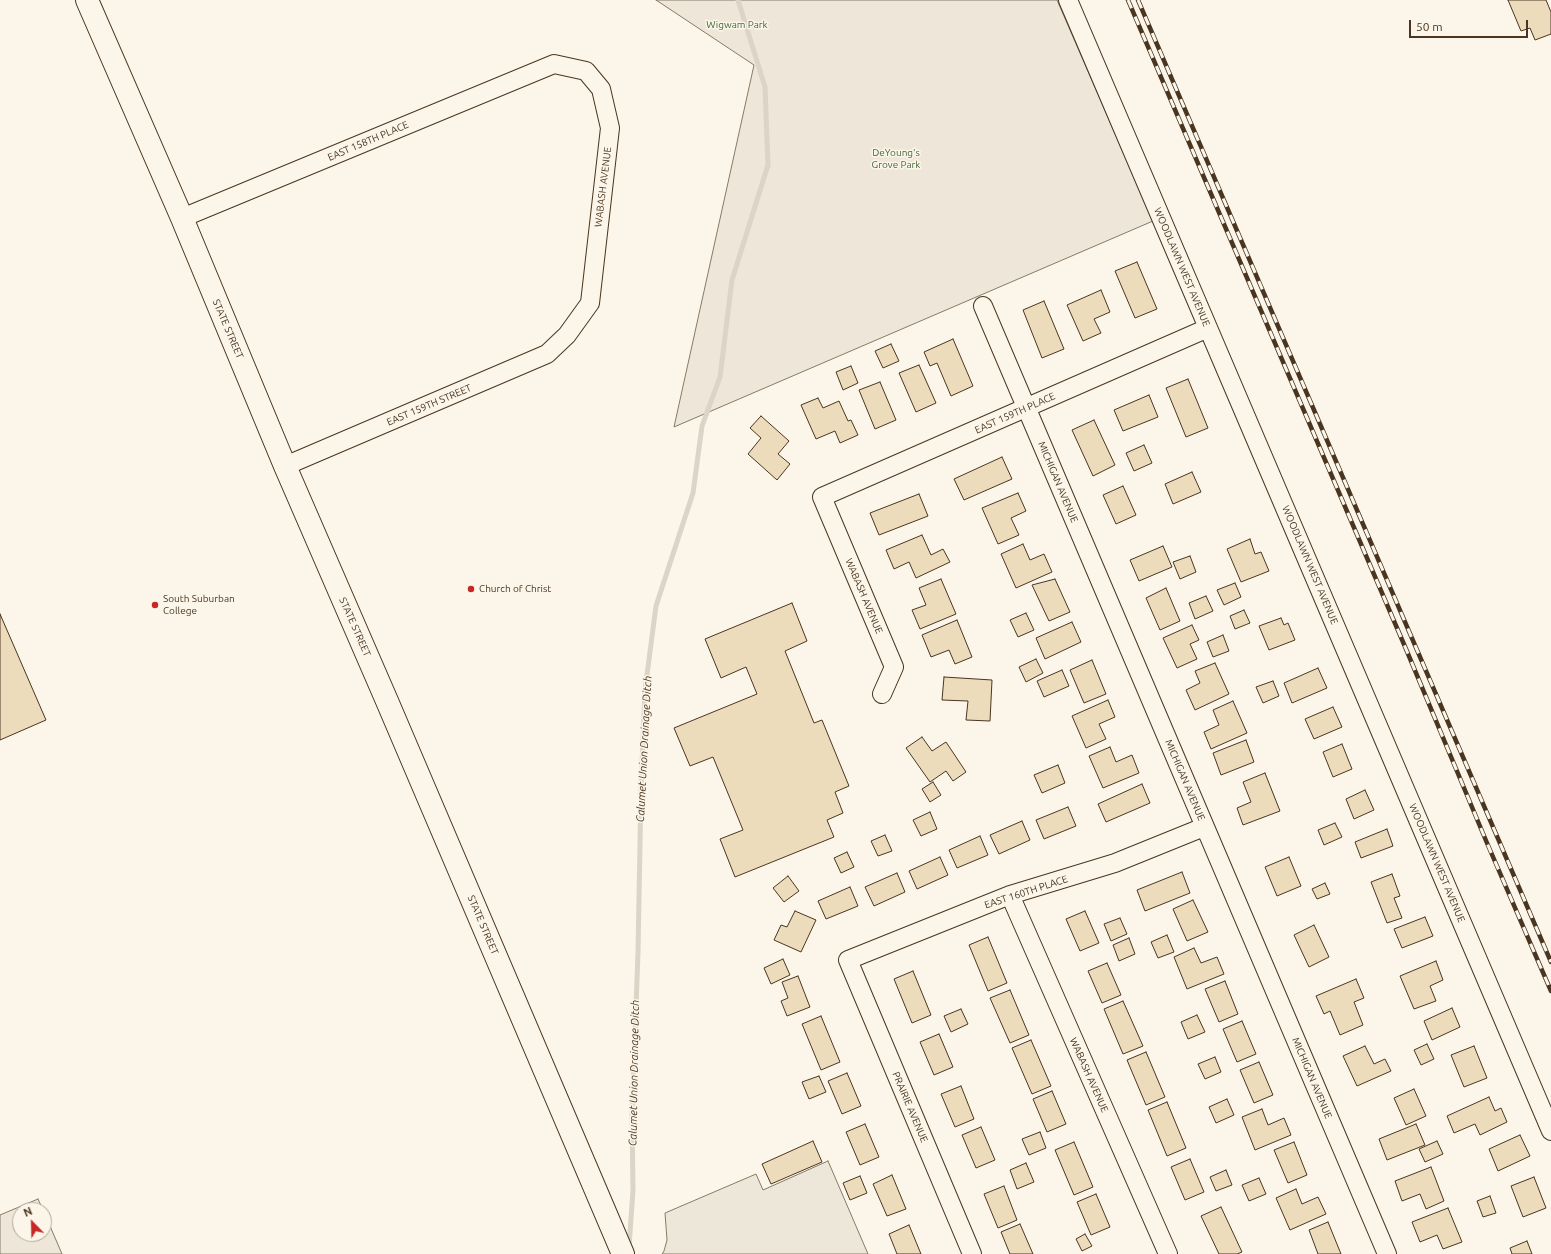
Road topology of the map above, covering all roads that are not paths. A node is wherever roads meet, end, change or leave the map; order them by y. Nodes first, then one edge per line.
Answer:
1 (86, 0) edge
2 (1068, 0) edge
3 (554, 64) joint
4 (182, 218) junction
5 (983, 306) dead end
6 (1208, 328) junction
7 (567, 335) joint
8 (1026, 409) junction
9 (285, 466) junction
10 (822, 497) joint
11 (882, 694) dead end
12 (1204, 826) junction
13 (1010, 895) junction
14 (848, 960) joint
15 (1551, 1131) edge
16 (623, 1254) edge
17 (972, 1254) edge
18 (1168, 1254) edge
19 (1387, 1254) edge

1 - 4 main road, STATE STREET
2 - 6 street, WOODLAWN WEST AVENUE
3 - 4 street, EAST 158TH PLACE
3 - 7 street, WABASH AVENUE
4 - 9 main road, STATE STREET
5 - 8 street, MICHIGAN AVENUE
6 - 8 street, EAST 159TH PLACE
6 - 15 street, WOODLAWN WEST AVENUE
7 - 9 street, EAST 159TH STREET
8 - 10 street, EAST 159TH PLACE
8 - 12 street, MICHIGAN AVENUE
9 - 16 main road, STATE STREET
10 - 11 street, WABASH AVENUE
12 - 13 street, EAST 160TH PLACE
12 - 19 street, MICHIGAN AVENUE
13 - 14 street, EAST 160TH PLACE
13 - 18 street, WABASH AVENUE
14 - 17 street, PRAIRIE AVENUE

